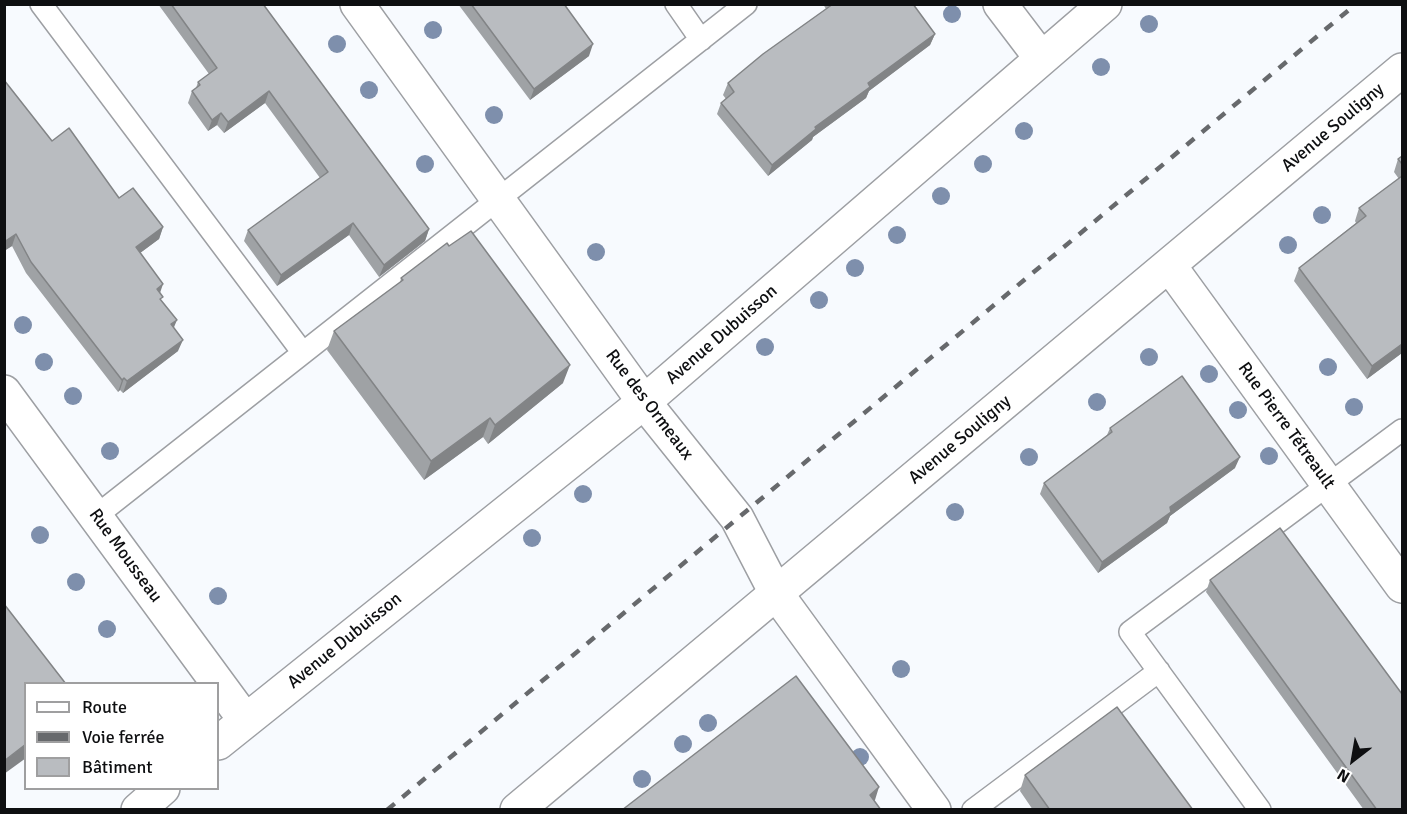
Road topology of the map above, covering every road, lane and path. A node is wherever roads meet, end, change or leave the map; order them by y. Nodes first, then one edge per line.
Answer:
1 (41, 4) edge
2 (357, 4) edge
3 (676, 4) edge
4 (746, 4) edge
5 (1000, 4) edge
6 (1105, 4) edge
7 (701, 40) junction
8 (1041, 58) junction
9 (1402, 70) edge
10 (498, 199) junction
11 (1169, 265) junction
12 (303, 353) junction
13 (4, 392) edge
14 (644, 402) junction
15 (1402, 430) edge
16 (1329, 485) junction
17 (96, 516) junction
18 (1402, 586) edge
19 (776, 593) junction
20 (1159, 671) junction
21 (217, 682) edge
22 (219, 684) edge
23 (245, 720) junction
24 (219, 742) edge
25 (162, 790) edge
26 (138, 810) edge
27 (517, 810) edge
28 (934, 810) edge
29 (972, 810) edge
30 (1260, 810) edge

1 - 12 lane
2 - 10 street, Rue des Ormeaux
3 - 7 lane
4 - 7 lane
5 - 8 street
6 - 8 street, Avenue Dubuisson
7 - 10 lane
8 - 14 street, Avenue Dubuisson
9 - 11 street, Avenue Souligny
10 - 12 lane
10 - 14 street, Rue des Ormeaux
11 - 16 street, Rue Pierre Tétreault
11 - 19 street, Avenue Souligny
12 - 17 lane
13 - 17 street, Rue Mousseau
14 - 19 street, Rue des Ormeaux
14 - 23 street, Avenue Dubuisson
15 - 16 lane
16 - 18 street, Rue Pierre Tétreault
16 - 20 lane
17 - 21 street, Rue Mousseau
19 - 27 street, Avenue Souligny
19 - 28 street, Rue des Ormeaux
20 - 29 lane
20 - 30 lane
22 - 23 street, Rue Mousseau
23 - 24 street, Avenue Dubuisson
25 - 26 street

